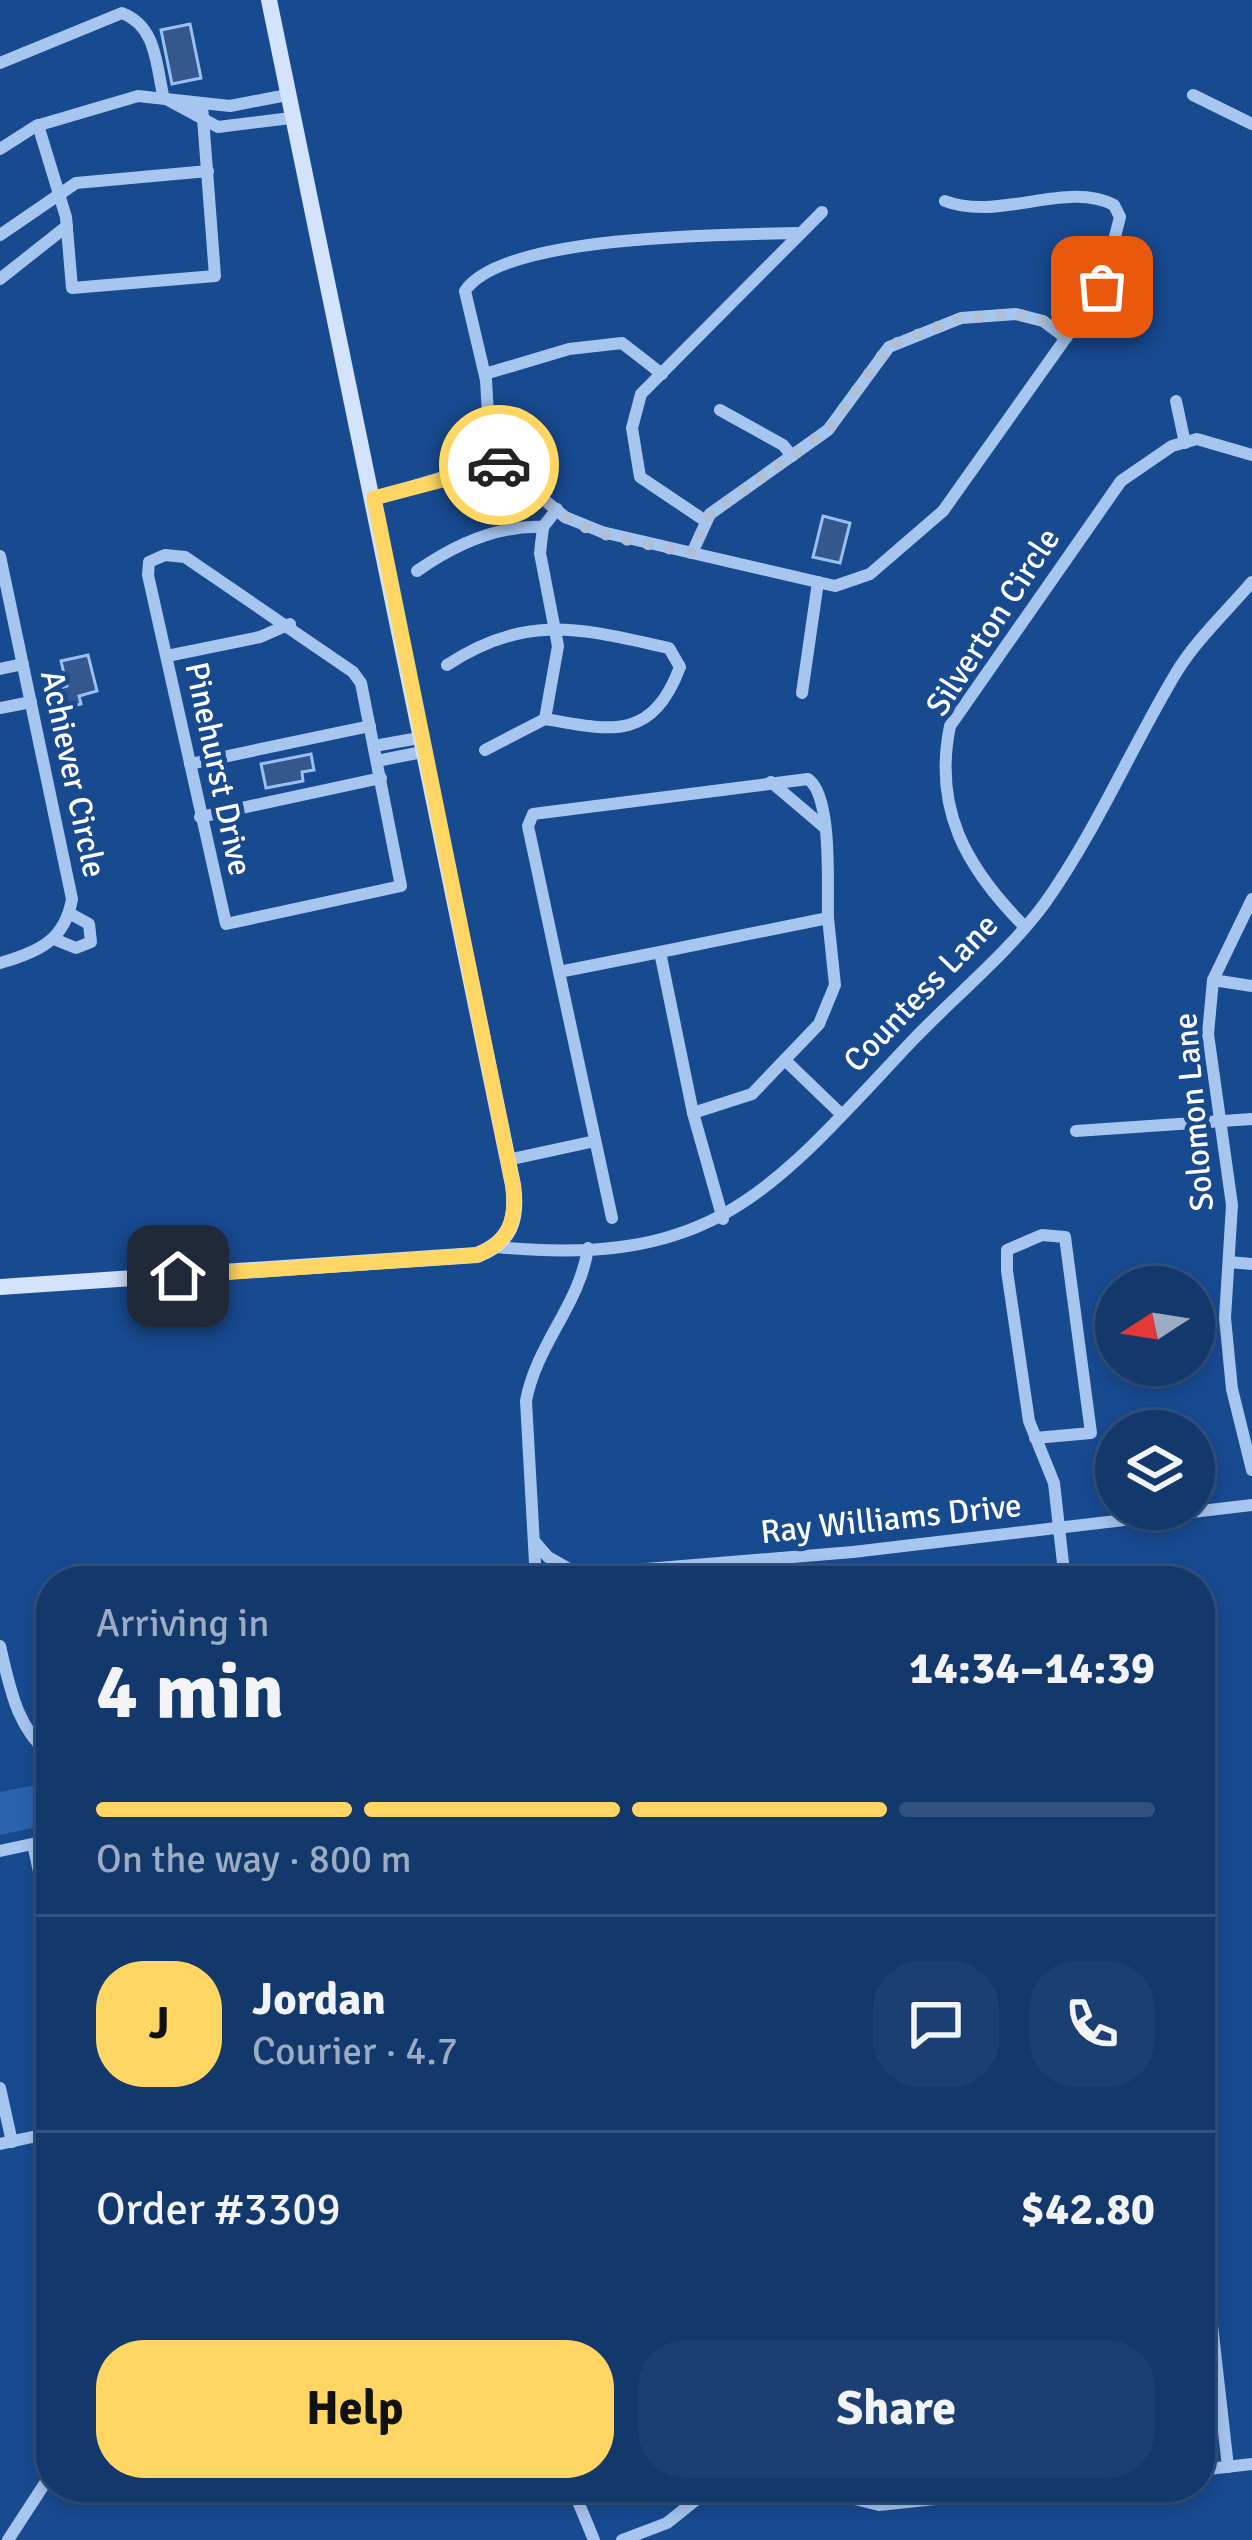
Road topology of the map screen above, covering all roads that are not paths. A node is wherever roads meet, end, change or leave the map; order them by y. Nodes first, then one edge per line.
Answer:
1 (268, 0) edge
2 (0, 63) edge
3 (163, 95) junction
4 (287, 95) junction
5 (1192, 95) dead end
6 (202, 105) junction
7 (291, 118) junction
8 (203, 121) junction
9 (1252, 124) edge
10 (38, 125) junction
11 (0, 148) edge
12 (208, 171) junction
13 (60, 189) junction
14 (945, 201) dead end
15 (822, 212) dead end
16 (68, 226) junction
17 (796, 232) junction
18 (0, 235) edge
19 (0, 280) edge
20 (1066, 338) junction
21 (485, 374) junction
22 (662, 374) junction
23 (1176, 401) dead end
24 (720, 410) dead end
25 (1185, 442) junction
26 (1252, 455) edge
27 (792, 456) junction
28 (491, 466) junction
29 (374, 498) junction
30 (557, 509) junction
31 (704, 520) junction
32 (543, 527) junction
33 (692, 553) junction
34 (0, 556) edge
35 (417, 571) dead end
36 (818, 582) junction
37 (1252, 582) edge
38 (290, 624) junction
39 (556, 629) junction
40 (167, 656) junction
41 (22, 664) junction
42 (447, 664) dead end
43 (0, 669) edge
44 (802, 693) dead end
45 (31, 702) junction
46 (0, 708) edge
47 (545, 719) junction
48 (370, 726) junction
49 (421, 745) junction
50 (485, 750) dead end
51 (376, 754) junction
52 (190, 764) junction
53 (381, 778) junction
54 (771, 782) junction
55 (200, 817) junction
56 (824, 828) junction
57 (1252, 899) edge
58 (69, 913) junction
59 (828, 919) junction
60 (1023, 925) junction
61 (54, 939) junction
62 (660, 952) junction
63 (0, 963) edge
64 (559, 973) junction
65 (1213, 980) junction
66 (1252, 986) edge
67 (787, 1062) junction
68 (693, 1113) junction
69 (842, 1115) junction
70 (1252, 1119) edge
71 (1222, 1121) junction
72 (1076, 1131) dead end
73 (595, 1141) junction
74 (508, 1160) junction
75 (612, 1219) dead end
76 (722, 1219) junction
77 (496, 1247) junction
78 (588, 1248) junction
79 (1229, 1262) junction
80 (1252, 1264) edge
81 (0, 1288) edge
82 (1035, 1438) junction
83 (1252, 1470) edge
84 (1252, 1505) edge
85 (1056, 1528) junction
86 (534, 1541) junction
87 (535, 1566) edge
88 (561, 1566) edge
89 (762, 1566) edge
90 (1062, 1566) edge
91 (0, 1646) edge
92 (36, 1743) edge
93 (36, 1843) edge
94 (33, 1844) junction
95 (0, 1851) edge
96 (36, 1858) edge
97 (0, 2089) edge
98 (36, 2137) edge
99 (6, 2143) edge
100 (1215, 2379) edge
101 (1252, 2464) edge
102 (1228, 2467) junction
103 (1215, 2468) edge
104 (36, 2497) edge
105 (578, 2502) edge
106 (693, 2502) edge
107 (867, 2502) edge
108 (907, 2502) edge
109 (8, 2540) edge
110 (594, 2540) edge
111 (622, 2540) edge

1 - 4 main road
2 - 3 street
3 - 6 street
3 - 8 street
3 - 10 street
4 - 6 street
4 - 7 main road
5 - 9 street
6 - 8 street
7 - 8 street
7 - 29 main road
8 - 12 street
10 - 11 street
10 - 13 street
12 - 13 street
12 - 16 street
13 - 16 street
13 - 18 street
14 - 20 street
15 - 17 street
16 - 19 street
17 - 21 street
17 - 22 street
20 - 27 street
20 - 36 street
21 - 22 street
21 - 28 street
22 - 31 street
23 - 25 street
24 - 27 street
25 - 26 street
25 - 60 street, Silverton Circle
27 - 31 street
28 - 29 street
28 - 30 street
29 - 49 main road
30 - 32 street
30 - 33 street
31 - 33 street
32 - 35 street
32 - 39 street
33 - 36 street
34 - 41 street, Achiever Circle
36 - 44 street
37 - 60 street, Countess Lane
38 - 40 street
38 - 40 street, Pinehurst Drive
38 - 48 street, Pinehurst Drive
39 - 42 street
39 - 47 street
39 - 47 street
40 - 52 street, Pinehurst Drive
41 - 43 street
41 - 45 street, Achiever Circle
45 - 46 street
45 - 58 street, Achiever Circle
47 - 50 street
48 - 51 street, Pinehurst Drive
48 - 52 street
49 - 51 street
49 - 74 main road
51 - 53 street, Pinehurst Drive
52 - 55 street, Pinehurst Drive
53 - 55 street
53 - 55 street, Pinehurst Drive
54 - 56 street
54 - 56 street
54 - 64 street
56 - 59 street
57 - 65 street, Solomon Lane
58 - 61 street, Achiever Circle
58 - 61 street
59 - 62 street
59 - 67 street
60 - 69 street, Countess Lane
61 - 63 street
62 - 64 street
62 - 68 street
64 - 73 street
65 - 66 street
65 - 71 street, Solomon Lane
67 - 68 street
67 - 69 street
68 - 76 street
69 - 76 street, Countess Lane
70 - 71 street
71 - 72 street
71 - 79 street, Solomon Lane
73 - 74 street
73 - 75 street
74 - 77 main road
76 - 78 street, Countess Lane
77 - 78 street, Countess Lane
77 - 81 main road
78 - 86 street
79 - 80 street
79 - 83 street, Solomon Lane
82 - 82 street
82 - 85 street
84 - 85 street, Ray Williams Drive
85 - 89 street, Ray Williams Drive
85 - 90 street
86 - 87 street
86 - 88 street
91 - 92 street
93 - 94 street
94 - 95 street
94 - 96 street
97 - 99 street
98 - 99 street
100 - 102 street
101 - 102 street
102 - 103 street
104 - 109 street
105 - 110 street
106 - 111 street
107 - 108 street

